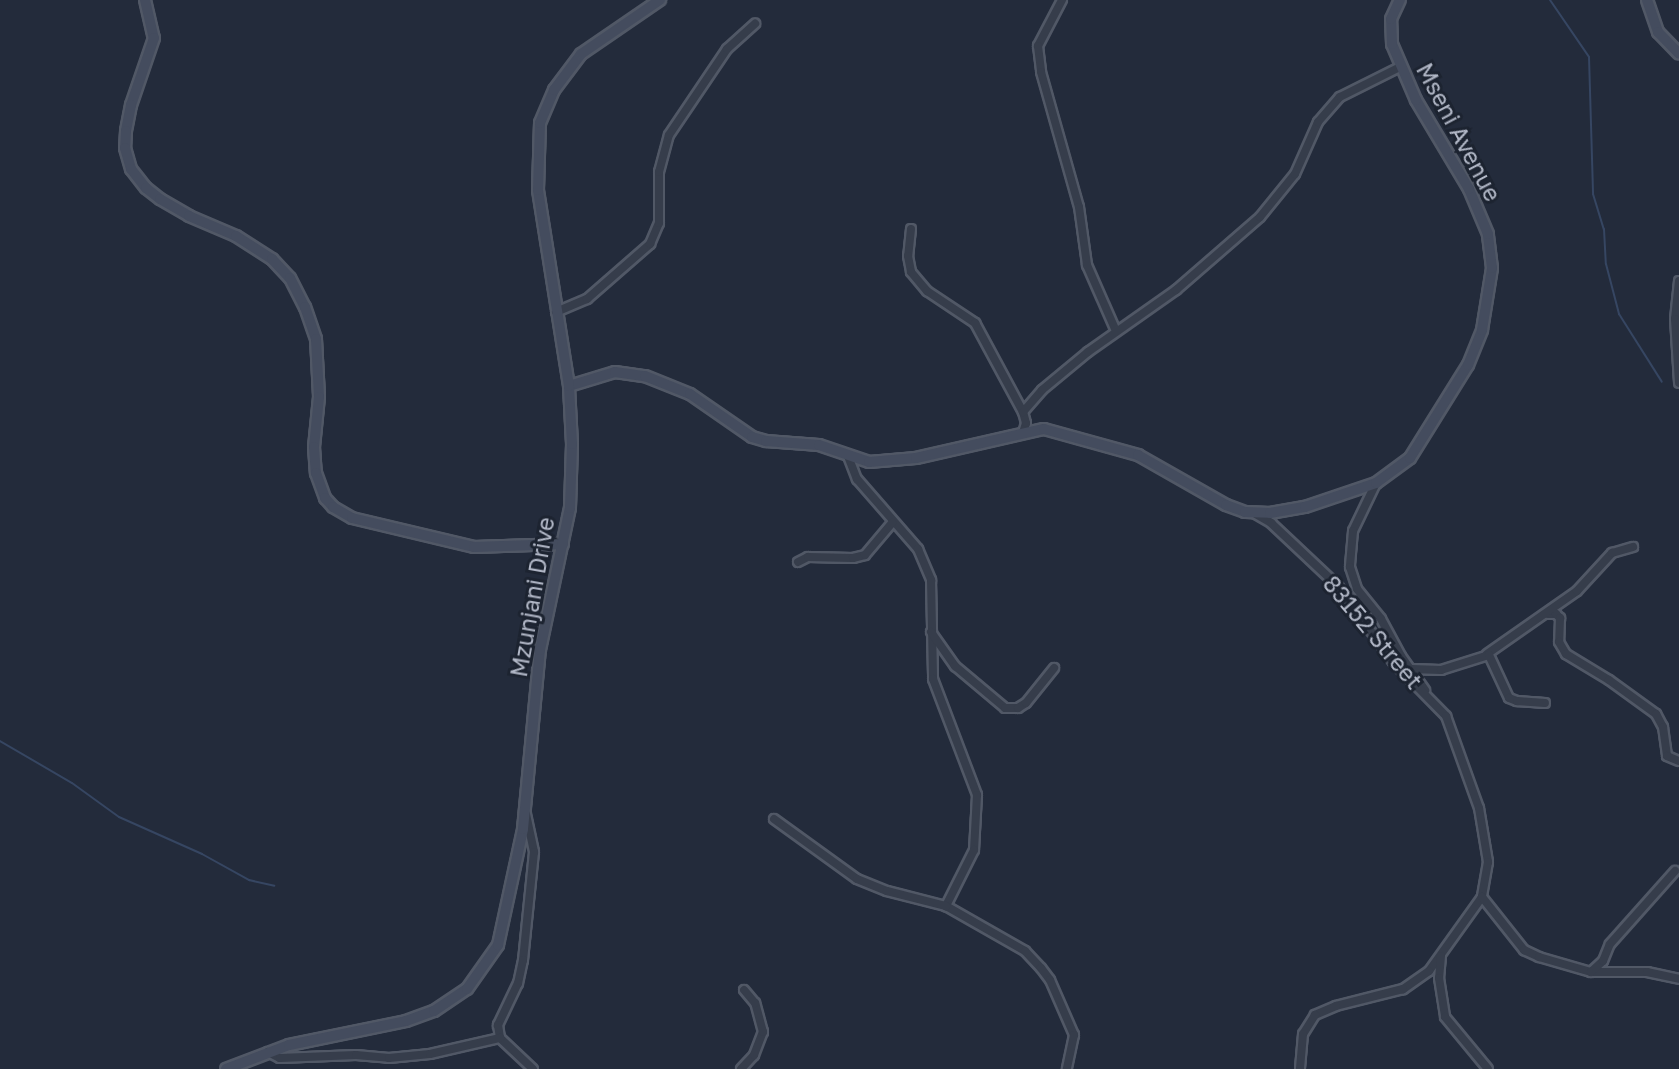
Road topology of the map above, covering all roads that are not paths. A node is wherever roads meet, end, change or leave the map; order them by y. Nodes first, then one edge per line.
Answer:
1 (145, 0) edge
2 (660, 0) edge
3 (1062, 0) edge
4 (1400, 0) edge
5 (1647, 0) edge
6 (755, 24) dead end
7 (1679, 54) edge
8 (1401, 67) junction
9 (911, 229) dead end
10 (1679, 281) edge
11 (556, 312) junction
12 (1116, 331) junction
13 (1679, 383) edge
14 (569, 386) junction
15 (1023, 412) junction
16 (1023, 433) junction
17 (848, 456) junction
18 (1376, 483) junction
19 (1254, 513) junction
20 (892, 523) junction
21 (563, 544) junction
22 (1633, 547) dead end
23 (798, 562) dead end
24 (1548, 614) junction
25 (931, 632) junction
26 (1487, 654) junction
27 (1054, 668) dead end
28 (1411, 669) junction
29 (1429, 697) junction
30 (1545, 703) dead end
31 (1679, 761) edge
32 (525, 811) junction
33 (774, 819) dead end
34 (1675, 871) dead end
35 (1482, 897) junction
36 (946, 906) junction
37 (1441, 953) junction
38 (1591, 972) junction
39 (1679, 979) edge
40 (744, 990) dead end
41 (500, 1038) junction
42 (268, 1052) junction
43 (226, 1069) edge
44 (533, 1069) edge
45 (741, 1069) edge
46 (1067, 1069) edge
47 (1300, 1069) edge
48 (1488, 1069) edge

1 - 21 street
2 - 11 street, Mzunjani Drive
3 - 12 street
4 - 8 street, Mseni Avenue
5 - 7 street
6 - 11 street
8 - 12 street
8 - 18 street, Mseni Avenue
9 - 15 street
10 - 13 street
11 - 14 street, Mzunjani Drive
12 - 15 street
14 - 17 street, Mseni Avenue
14 - 21 street, Mzunjani Drive
15 - 16 street
16 - 17 street, Mseni Avenue
16 - 19 street, Mseni Avenue
17 - 20 street
18 - 19 street, Mseni Avenue
18 - 28 street, 83152 Street
19 - 29 street, 83152 Street
20 - 23 street
20 - 25 street
21 - 32 street, Mzunjani Drive
22 - 24 street
24 - 26 street
24 - 31 street
25 - 27 street
25 - 36 street
26 - 28 street
26 - 30 street
28 - 29 street, 83152 Street
29 - 35 street, 83152 Street
32 - 41 street
32 - 42 street, Mzunjani Drive
33 - 36 street
34 - 38 street
35 - 37 street, 83152 Street
35 - 38 street
36 - 46 street
37 - 47 street, 83152 Street
37 - 48 street
38 - 39 street
40 - 45 street
41 - 42 street
41 - 44 street
42 - 43 street, Mzunjani Drive

